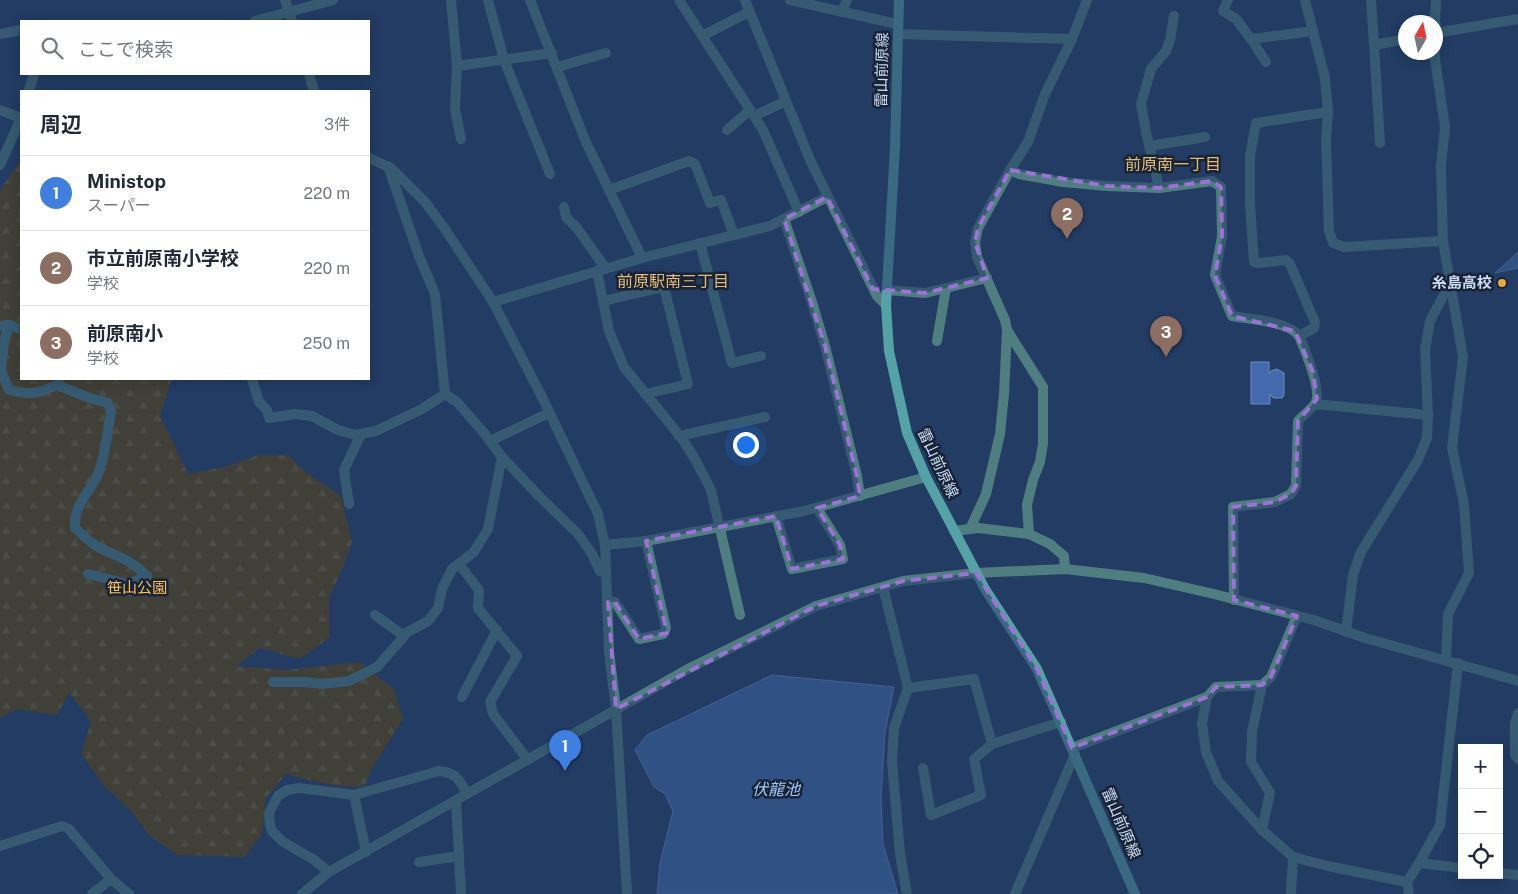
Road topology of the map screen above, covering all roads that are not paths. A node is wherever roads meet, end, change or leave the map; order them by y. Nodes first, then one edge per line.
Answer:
1 (285, 0) edge
2 (333, 0) edge
3 (451, 0) edge
4 (488, 0) edge
5 (530, 0) edge
6 (679, 0) edge
7 (745, 0) edge
8 (790, 0) edge
9 (847, 0) edge
10 (899, 0) edge
11 (1086, 0) edge
12 (1228, 0) edge
13 (1305, 0) edge
14 (1371, 0) edge
15 (1436, 0) edge
16 (749, 12) junction
17 (842, 12) junction
18 (1436, 15) edge
19 (291, 16) edge
20 (1174, 16) dead end
21 (1518, 19) edge
22 (262, 20) edge
23 (898, 29) junction
24 (20, 30) edge
25 (1313, 31) junction
26 (1443, 32) edge
27 (0, 34) edge
28 (702, 36) junction
29 (1072, 39) junction
30 (1251, 39) junction
31 (1398, 40) edge
32 (1374, 44) junction
33 (552, 53) junction
34 (606, 53) dead end
35 (504, 60) junction
36 (1435, 60) edge
37 (1266, 62) dead end
38 (457, 66) junction
39 (557, 67) junction
40 (34, 75) edge
41 (309, 75) edge
42 (29, 90) edge
43 (314, 90) edge
44 (786, 101) junction
45 (0, 110) edge
46 (1328, 112) junction
47 (752, 113) junction
48 (20, 118) edge
49 (20, 120) edge
50 (727, 130) dead end
51 (1206, 137) dead end
52 (461, 139) dead end
53 (1380, 143) dead end
54 (1149, 146) junction
55 (370, 158) edge
56 (0, 165) edge
57 (388, 166) junction
58 (1010, 170) junction
59 (550, 174) dead end
60 (1159, 188) junction
61 (609, 190) junction
62 (827, 197) junction
63 (564, 207) dead end
64 (799, 212) junction
65 (784, 219) junction
66 (734, 235) junction
67 (1443, 241) junction
68 (700, 243) junction
69 (642, 258) junction
70 (602, 270) junction
71 (987, 278) junction
72 (1450, 283) junction
73 (946, 288) junction
74 (887, 290) junction
75 (603, 301) junction
76 (493, 302) junction
77 (886, 305) junction
78 (4, 326) edge
79 (20, 329) edge
80 (1007, 330) junction
81 (1299, 336) junction
82 (937, 341) dead end
83 (761, 356) dead end
84 (252, 380) edge
85 (445, 394) junction
86 (645, 394) junction
87 (1315, 404) junction
88 (549, 413) junction
89 (1428, 414) junction
90 (765, 417) dead end
91 (361, 434) junction
92 (679, 436) junction
93 (490, 441) junction
94 (502, 457) junction
95 (926, 477) junction
96 (860, 496) junction
97 (349, 504) dead end
98 (817, 508) junction
99 (776, 516) junction
100 (720, 527) junction
101 (970, 529) junction
102 (954, 531) junction
103 (1029, 534) junction
104 (646, 541) junction
105 (605, 545) junction
106 (459, 564) junction
107 (1065, 569) junction
108 (606, 572) junction
109 (976, 572) junction
110 (88, 574) dead end
111 (883, 587) junction
112 (1234, 600) junction
113 (608, 602) junction
114 (375, 615) dead end
115 (740, 615) dead end
116 (1297, 616) junction
117 (497, 630) junction
118 (1346, 632) junction
119 (404, 636) junction
120 (1446, 660) junction
121 (1458, 663) junction
122 (1518, 681) edge
123 (273, 682) dead end
124 (1262, 685) junction
125 (908, 688) junction
126 (462, 697) dead end
127 (1207, 697) junction
128 (616, 710) junction
129 (1518, 713) edge
130 (1061, 722) junction
131 (992, 744) junction
132 (1074, 751) junction
133 (1518, 759) edge
134 (528, 760) junction
135 (923, 768) dead end
136 (467, 794) junction
137 (354, 795) junction
138 (456, 801) junction
139 (1262, 830) junction
140 (0, 846) edge
141 (366, 852) junction
142 (459, 856) junction
143 (1293, 857) junction
144 (419, 862) dead end
145 (1419, 863) junction
146 (1458, 868) edge
147 (329, 872) junction
148 (1503, 873) edge
149 (1518, 875) edge
150 (110, 879) junction
151 (1407, 882) junction
152 (92, 894) edge
153 (129, 894) edge
154 (302, 894) edge
155 (461, 894) edge
156 (627, 894) edge
157 (907, 894) edge
158 (1014, 894) edge
159 (1135, 894) edge
160 (1291, 894) edge
161 (1410, 894) edge

1 - 19 street
2 - 19 street
3 - 38 street
4 - 35 street
5 - 33 street
6 - 28 street
7 - 16 street
8 - 17 street
9 - 17 street
10 - 23 main road, 雷山前原線
11 - 29 street
12 - 30 street
13 - 25 street
14 - 32 street
15 - 18 street
16 - 28 street
16 - 44 street
17 - 23 street
19 - 22 street
20 - 54 street
21 - 26 street
23 - 29 street
23 - 74 main road, 雷山前原線
24 - 27 street
25 - 30 street
25 - 46 street
28 - 47 street
29 - 58 street
30 - 37 street
31 - 32 street
32 - 53 street
33 - 35 street
33 - 39 street
34 - 39 street
35 - 38 street
35 - 59 street
36 - 67 street
38 - 52 street
39 - 61 street
40 - 42 street
41 - 43 street
44 - 47 street
44 - 62 street
45 - 48 street
46 - 67 street
46 - 81 street
47 - 50 street
47 - 64 street
49 - 56 street
51 - 54 street
54 - 60 street
55 - 57 street
57 - 76 street
57 - 85 street
58 - 60 street
58 - 71 street
60 - 81 street
61 - 66 street
61 - 69 street
62 - 64 street
62 - 77 street
63 - 70 street
64 - 65 street
65 - 66 street
65 - 96 street
66 - 68 street
67 - 72 street
68 - 69 street
68 - 83 street
69 - 70 street
70 - 75 street
70 - 76 street
71 - 73 street
71 - 80 street
72 - 89 street
72 - 120 street
73 - 74 street
73 - 82 street
74 - 77 main road, 雷山前原線
75 - 86 street
75 - 86 street
76 - 88 street
77 - 95 main road, 雷山前原線
78 - 79 street
78 - 110 street
80 - 101 street
80 - 103 street
81 - 87 street
84 - 91 street
85 - 91 street
85 - 93 street
86 - 92 street
87 - 89 street
87 - 112 street
88 - 93 street
88 - 105 street
89 - 118 street
90 - 92 street
91 - 97 street
92 - 100 street
93 - 94 street
94 - 106 street
94 - 108 street
95 - 96 street
95 - 102 main road, 雷山前原線
96 - 98 street
98 - 99 street
98 - 99 street
99 - 100 street
100 - 104 street
100 - 115 street
101 - 102 street
101 - 103 street
102 - 109 main road, 雷山前原線
103 - 107 street
104 - 105 street
104 - 113 street
105 - 108 street
106 - 117 street
106 - 119 street
107 - 109 street
107 - 112 street
108 - 113 street
109 - 111 street
109 - 130 main road, 雷山前原線
111 - 125 street
111 - 128 street
112 - 116 street
113 - 128 street
114 - 119 street
116 - 118 street
116 - 124 street
117 - 126 street
117 - 134 street
118 - 120 street
119 - 123 street
120 - 121 street
121 - 122 street
121 - 145 street
124 - 127 street
124 - 139 street
125 - 131 street
125 - 157 street
127 - 132 street
127 - 139 street
128 - 134 street
128 - 156 street
129 - 133 street
130 - 131 street
130 - 132 main road, 雷山前原線
131 - 135 street
132 - 158 street
132 - 159 main road, 雷山前原線
134 - 136 street
136 - 137 street
136 - 138 street
137 - 141 street
137 - 147 street
138 - 141 street
138 - 142 street
139 - 143 street
140 - 150 street
141 - 147 street
142 - 144 street
142 - 155 street
143 - 151 street
143 - 160 street
145 - 146 street
145 - 151 street
147 - 154 street
148 - 149 street
150 - 152 street
150 - 153 street
151 - 161 street

